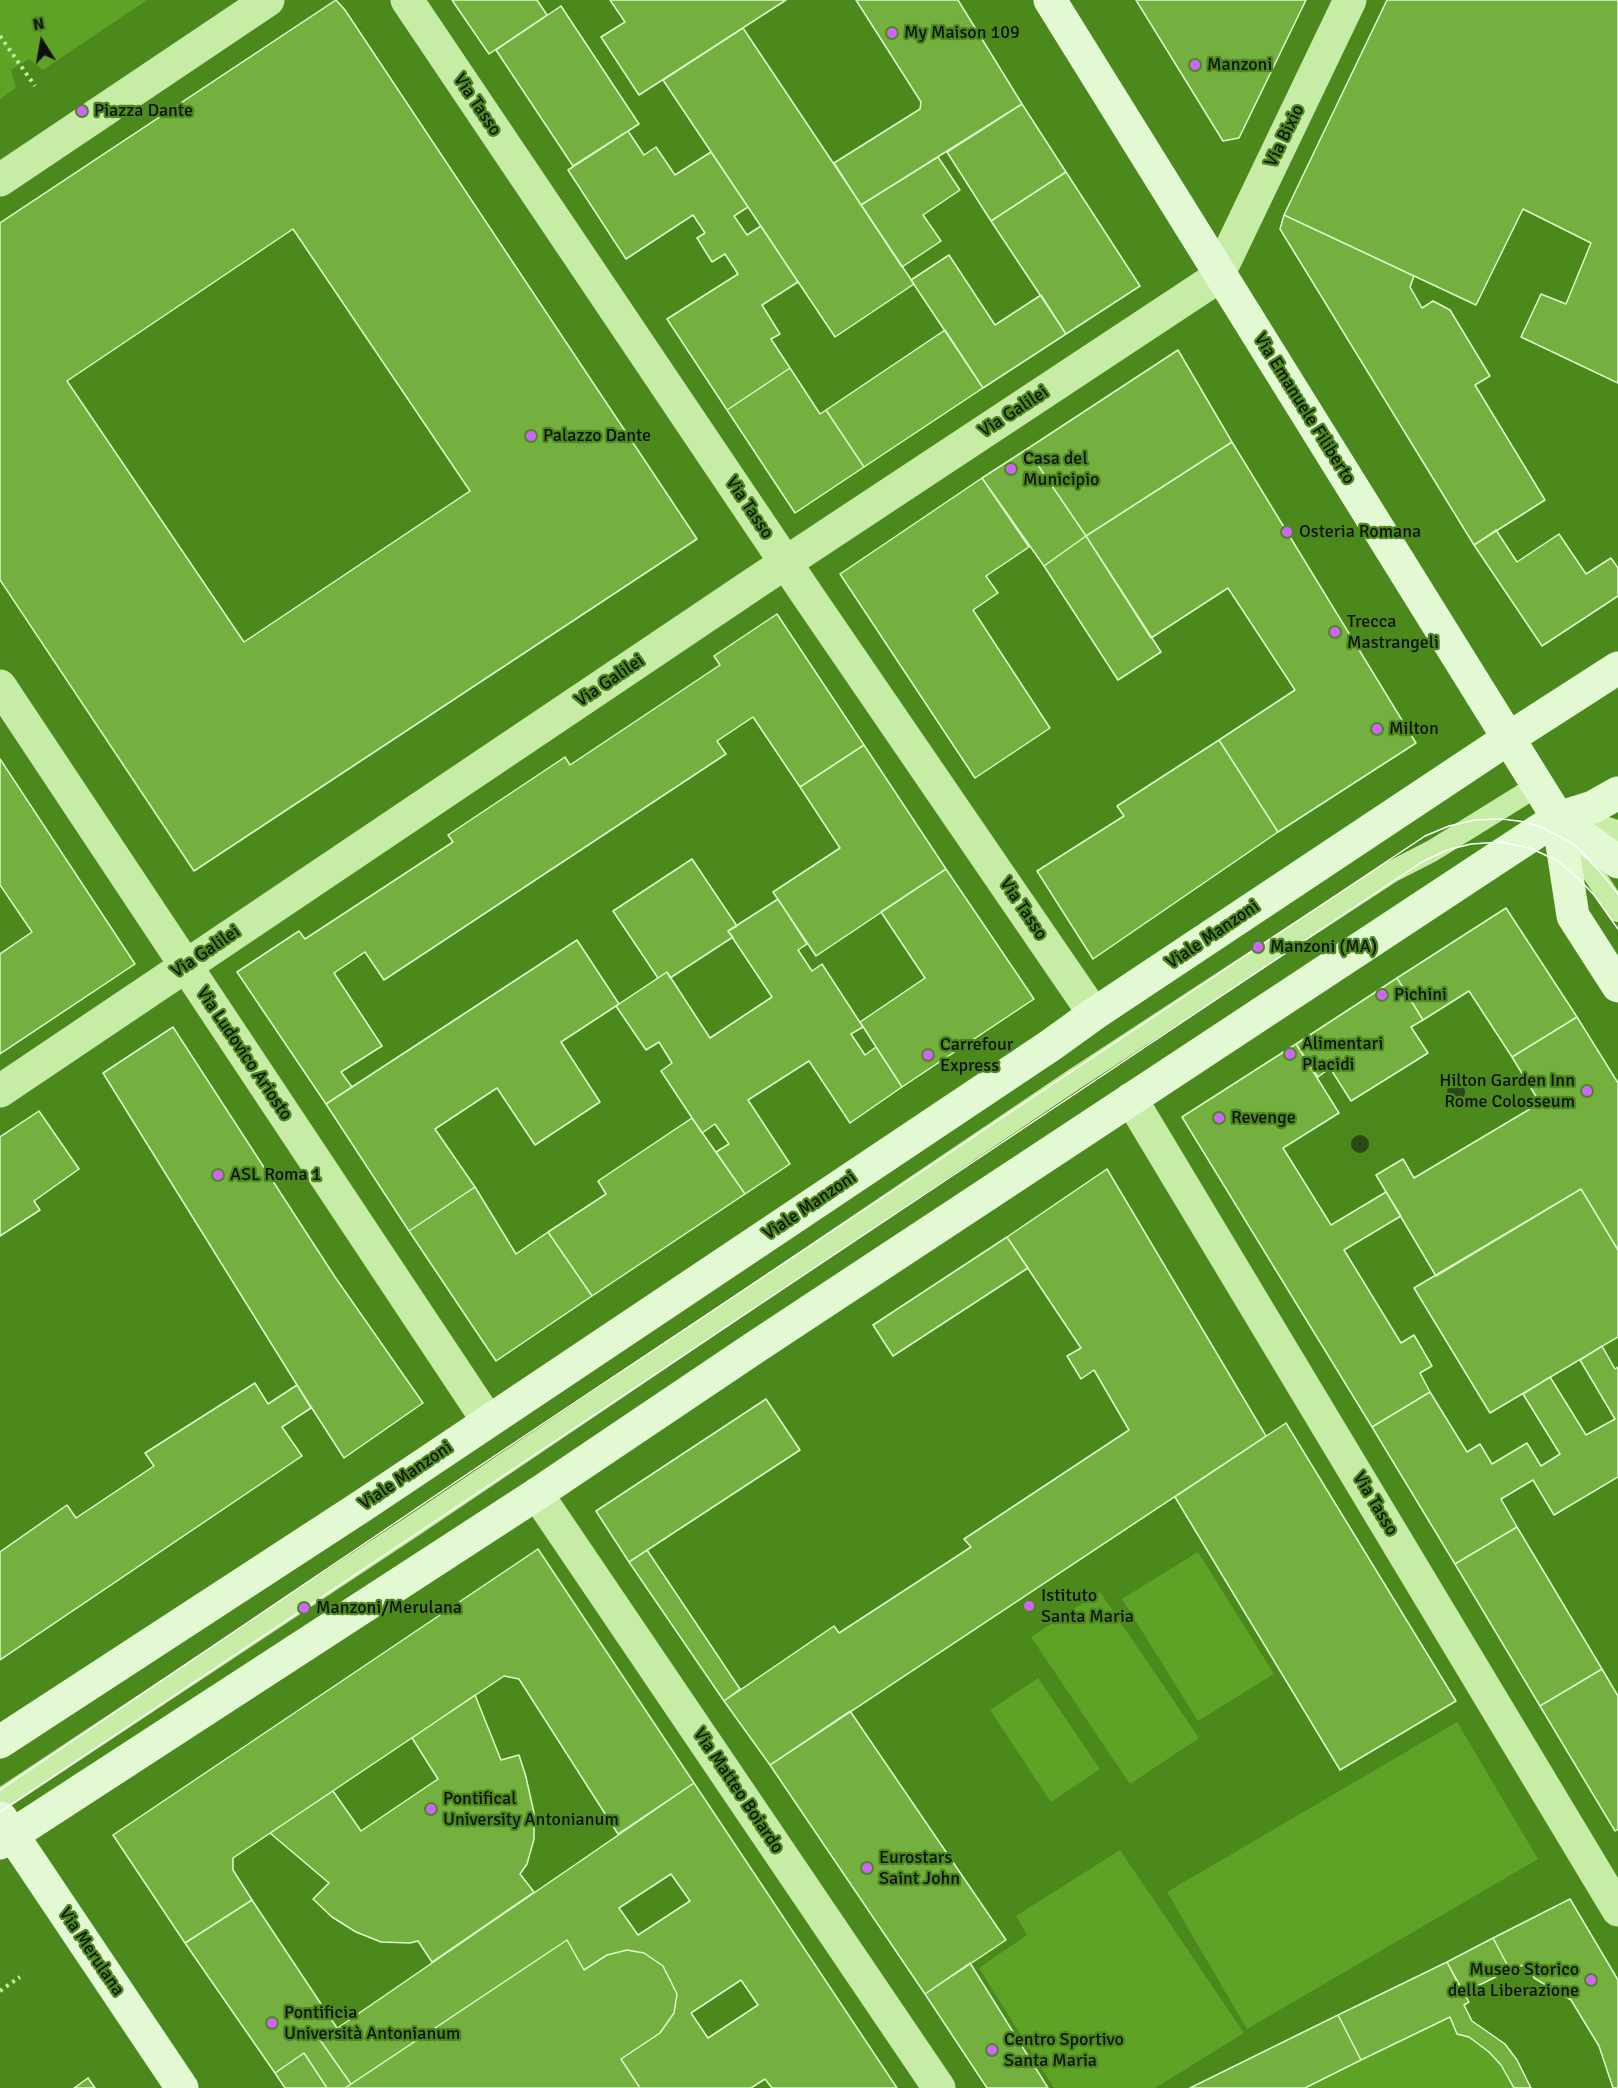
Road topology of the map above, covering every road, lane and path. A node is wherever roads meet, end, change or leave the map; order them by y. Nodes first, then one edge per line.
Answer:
1 (268, 0) edge
2 (407, 0) edge
3 (1050, 0) edge
4 (1350, 0) edge
5 (0, 36) edge
6 (35, 86) dead end
7 (0, 180) edge
8 (1219, 272) junction
9 (786, 563) junction
10 (1618, 668) edge
11 (0, 686) edge
12 (1509, 738) junction
13 (1538, 786) junction
14 (1618, 793) edge
15 (1558, 818) junction
16 (1618, 837) edge
17 (1618, 862) edge
18 (1618, 911) edge
19 (186, 966) junction
20 (1618, 986) edge
21 (1094, 1014) junction
22 (0, 1091) edge
23 (1131, 1099) junction
24 (488, 1421) junction
25 (537, 1494) junction
26 (0, 1742) edge
27 (0, 1800) edge
28 (4, 1832) edge
29 (1618, 1910) edge
30 (20, 1977) dead end
31 (0, 1991) edge
32 (182, 2088) edge
33 (939, 2088) edge

1 - 7 street
2 - 9 street, Via Tasso
3 - 8 main road, Via Emanuele Filiberto
4 - 8 street, Via Bixio
5 - 6 path
8 - 9 street, Via Galilei
8 - 12 main road, Via Emanuele Filiberto
9 - 19 street, Via Galilei
9 - 21 street, Via Tasso
10 - 12 main road, Viale Manzoni
11 - 19 street, Via Ludovico Ariosto
12 - 13 main road, Via Emanuele Filiberto
12 - 21 main road, Viale Manzoni
13 - 15 main road, Via Emanuele Filiberto
13 - 27 lane
14 - 15 main road
15 - 16 street
15 - 17 main road, Via Emanuele Filiberto
15 - 18 lane, Via Emanuele Filiberto
15 - 20 main road, Via Emanuele Filiberto
15 - 23 main road
19 - 22 street, Via Galilei
19 - 24 street, Via Ludovico Ariosto
21 - 24 main road, Viale Manzoni
23 - 25 main road
23 - 29 street, Via Tasso
24 - 26 main road, Viale Manzoni
25 - 28 main road
25 - 33 street, Via Matteo Boiardo
28 - 32 main road, Via Merulana
30 - 31 path

